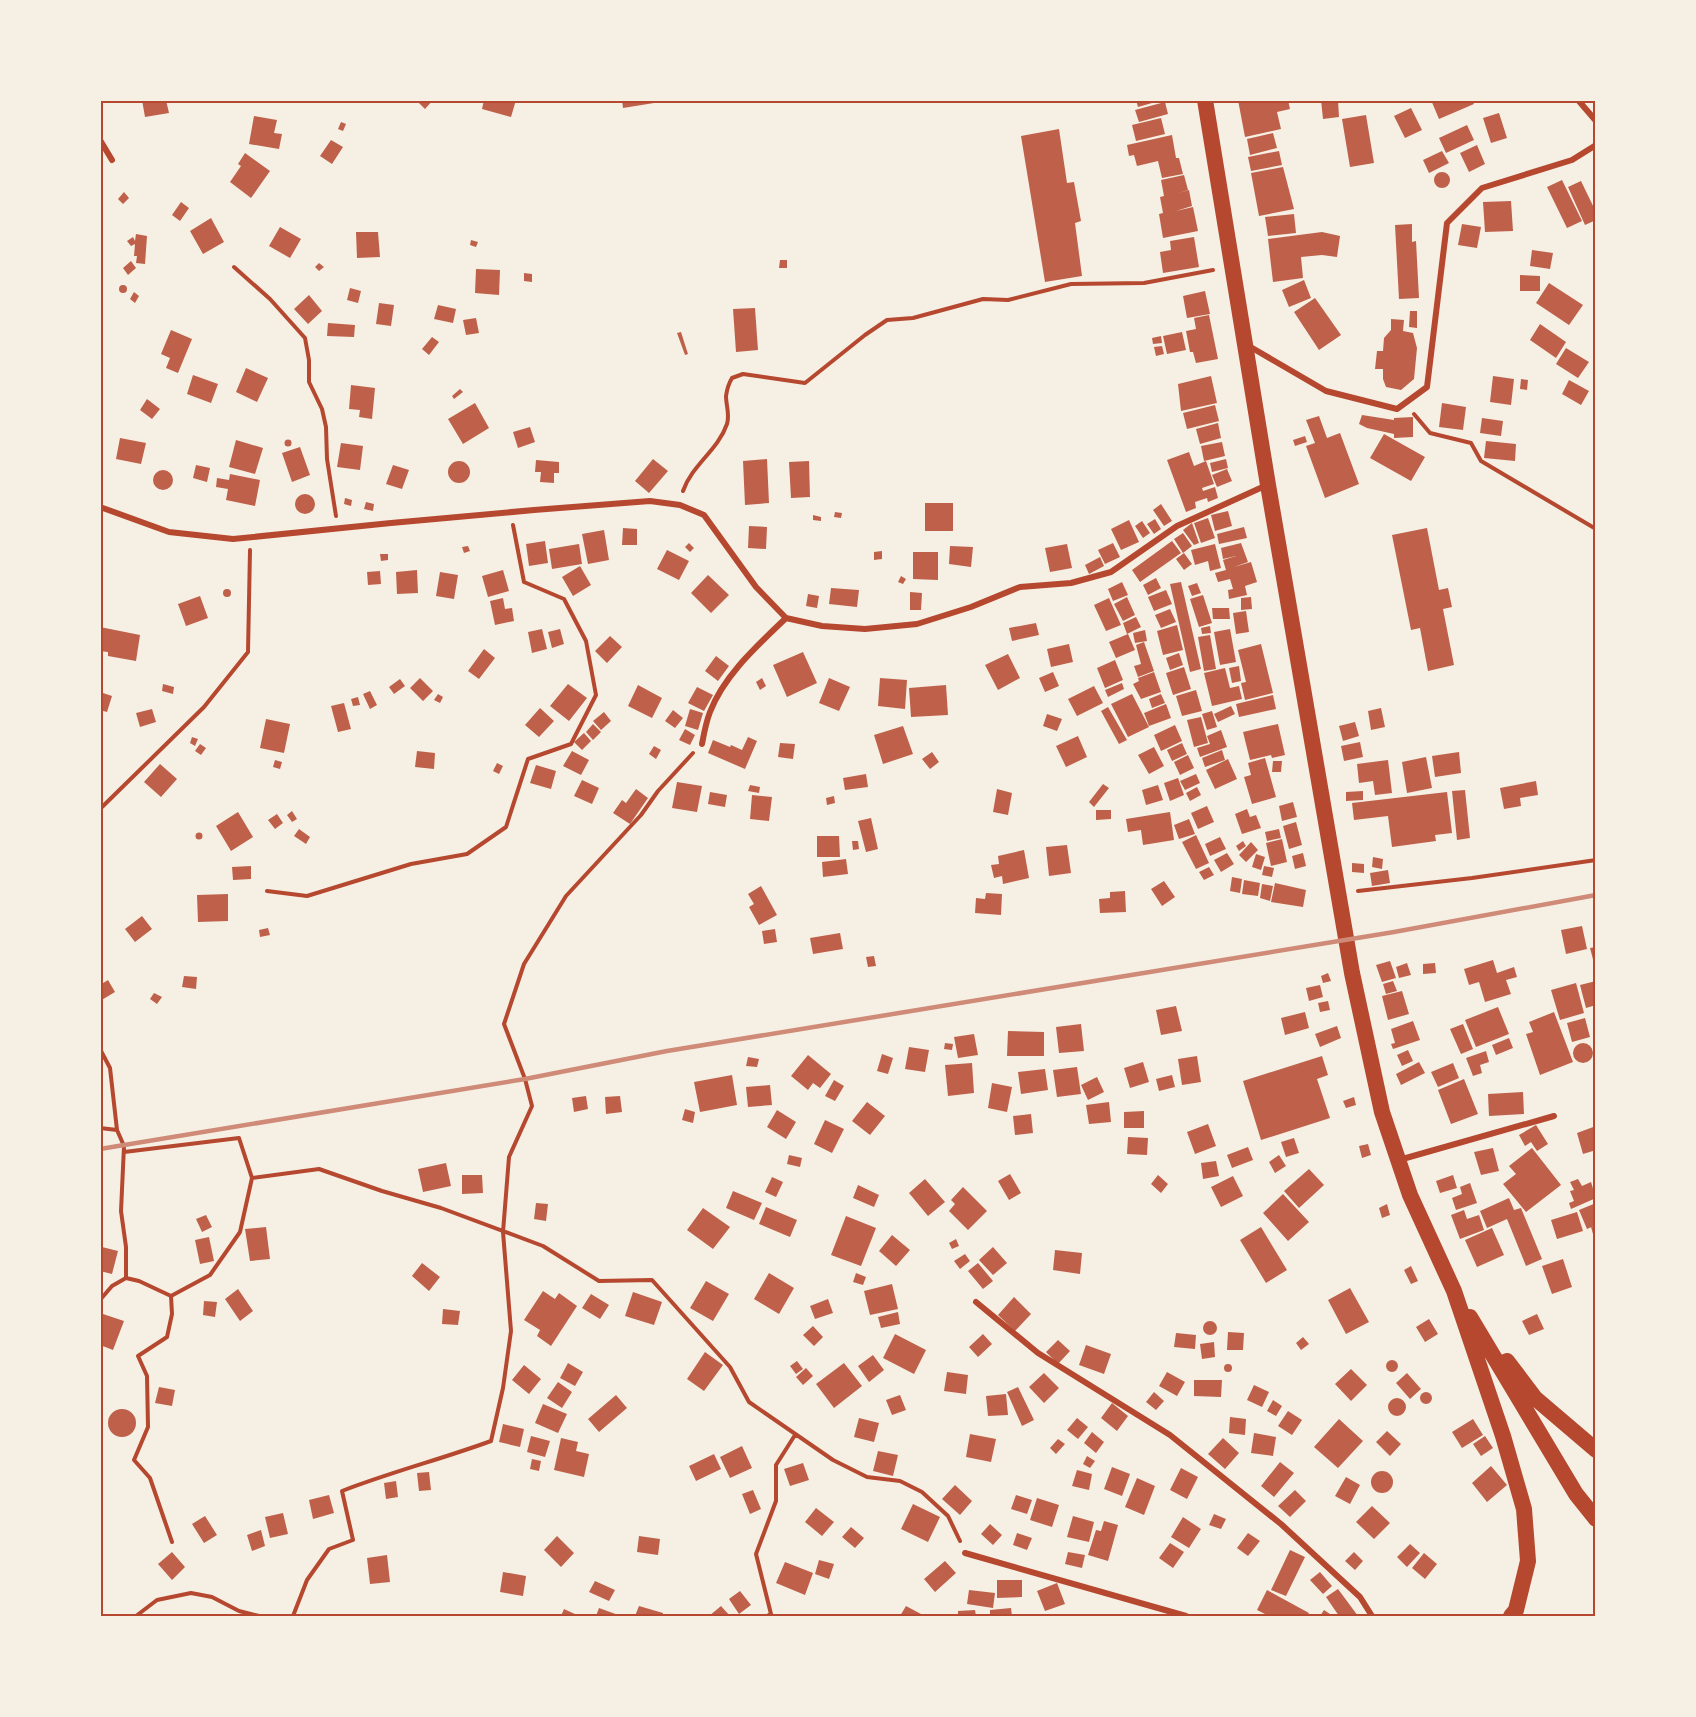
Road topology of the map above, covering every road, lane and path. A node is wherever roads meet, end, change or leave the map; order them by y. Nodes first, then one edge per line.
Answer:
1 (1205, 100) edge
2 (1578, 100) edge
3 (1596, 121) edge
4 (100, 140) edge
5 (1596, 146) edge
6 (112, 160) dead end
7 (234, 267) dead end
8 (1232, 267) junction
9 (1244, 344) junction
10 (1397, 409) junction
11 (1268, 485) junction
12 (100, 507) edge
13 (688, 509) junction
14 (511, 512) junction
15 (338, 528) junction
16 (1596, 529) edge
17 (250, 538) junction
18 (786, 618) junction
19 (702, 744) joint
20 (100, 808) edge
21 (1596, 860) edge
22 (267, 891) dead end
23 (1337, 894) junction
24 (100, 1049) edge
25 (1554, 1116) dead end
26 (100, 1128) edge
27 (117, 1130) junction
28 (124, 1152) junction
29 (1398, 1160) junction
30 (252, 1178) junction
31 (503, 1232) junction
32 (126, 1278) junction
33 (1454, 1291) junction
34 (171, 1296) junction
35 (100, 1300) edge
36 (976, 1302) dead end
37 (795, 1435) junction
38 (1596, 1450) edge
39 (1596, 1519) edge
40 (172, 1542) dead end
41 (965, 1553) joint
42 (136, 1617) edge
43 (259, 1617) edge
44 (293, 1617) edge
45 (767, 1617) edge
46 (1186, 1617) edge
47 (1372, 1617) edge
48 (1511, 1617) edge

1 - 8 highway
2 - 3 street
4 - 6 street
5 - 10 street
7 - 15 path
8 - 9 highway
8 - 13 path
9 - 10 street
9 - 11 highway
10 - 16 path
11 - 18 street
11 - 23 highway
12 - 17 street
13 - 14 street
13 - 18 street
14 - 15 street
14 - 22 path
15 - 17 street
17 - 20 path
18 - 19 street
19 - 31 path
21 - 23 path
23 - 29 highway
24 - 27 path
25 - 29 street
26 - 27 path
27 - 28 path
28 - 30 path
28 - 32 path
29 - 33 highway
30 - 31 path
30 - 34 path
31 - 37 path
31 - 44 path
32 - 34 path
32 - 35 path
33 - 38 highway
33 - 39 highway
33 - 48 highway
34 - 40 path
36 - 47 street
37 - 41 path
37 - 45 path
41 - 46 street
42 - 43 path

